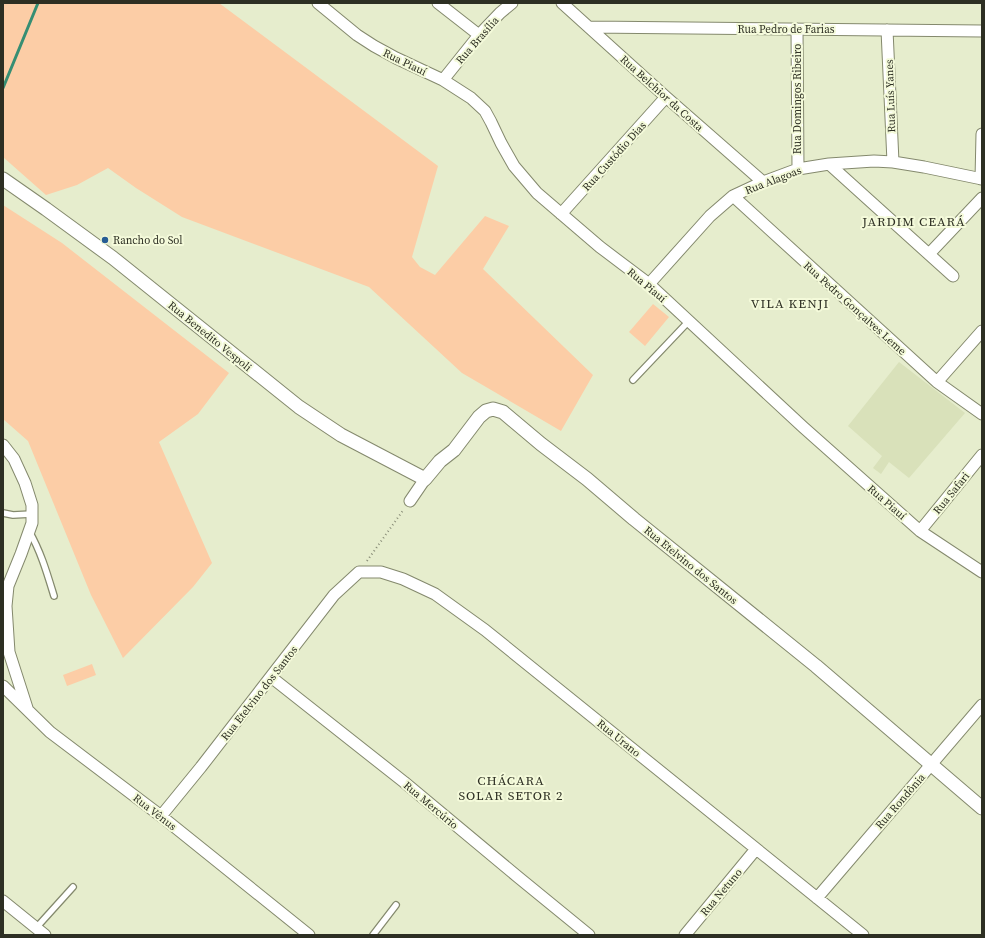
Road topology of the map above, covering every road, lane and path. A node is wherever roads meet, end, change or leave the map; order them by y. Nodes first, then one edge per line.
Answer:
1 (318, 3) edge
2 (438, 3) edge
3 (512, 3) edge
4 (562, 3) edge
5 (590, 27) junction
6 (796, 29) junction
7 (887, 30) junction
8 (982, 31) edge
9 (479, 35) junction
10 (443, 80) junction
11 (666, 97) junction
12 (982, 134) edge
13 (893, 162) junction
14 (829, 164) junction
15 (798, 170) junction
16 (3, 179) edge
17 (982, 179) edge
18 (763, 182) junction
19 (733, 196) junction
20 (982, 198) edge
21 (561, 214) junction
22 (929, 254) junction
23 (953, 276) dead end
24 (649, 284) junction
25 (688, 322) junction
26 (982, 331) edge
27 (633, 380) dead end
28 (937, 382) junction
29 (982, 414) edge
30 (3, 445) edge
31 (982, 455) edge
32 (425, 479) junction
33 (410, 501) joint
34 (3, 513) edge
35 (32, 514) junction
36 (29, 531) junction
37 (920, 531) junction
38 (359, 572) junction
39 (982, 572) edge
40 (54, 596) dead end
41 (271, 677) junction
42 (4, 690) edge
43 (982, 705) edge
44 (28, 710) junction
45 (931, 764) junction
46 (982, 808) edge
47 (161, 816) junction
48 (756, 849) junction
49 (73, 887) dead end
50 (817, 898) junction
51 (3, 901) edge
52 (396, 905) dead end
53 (41, 931) edge
54 (310, 935) edge
55 (373, 935) edge
56 (589, 935) edge
57 (685, 935) edge
58 (863, 935) edge

1 - 10 street, Rua Piauí
2 - 9 street
3 - 9 street, Rua Brasília
4 - 5 street, Rua Belchior da Costa
5 - 6 street, Rua Pedro de Farias
5 - 11 street, Rua Belchior da Costa
6 - 7 street, Rua Pedro de Farias
6 - 15 street, Rua Domingos Ribeiro
7 - 8 street, Rua Pedro de Farias
7 - 13 street, Rua Luís Yanes
9 - 10 street, Rua Brasília
10 - 21 street, Rua Piauí
11 - 18 street, Rua Belchior da Costa
11 - 21 street, Rua Custódio Dias
12 - 17 street
13 - 14 street, Rua Alagoas
13 - 17 street, Rua Alagoas
14 - 15 street, Rua Alagoas
14 - 22 street
15 - 18 street, Rua Alagoas
16 - 32 street, Rua Benedito Vespoli
18 - 19 street, Rua Alagoas
19 - 24 street, Rua Alagoas
19 - 28 street, Rua Pedro Gonçalves Leme
20 - 22 street
21 - 24 street, Rua Piauí
22 - 23 street
24 - 25 street, Rua Piauí
25 - 27 lane
25 - 37 street, Rua Piauí
26 - 28 street
28 - 29 street, Rua Pedro Gonçalves Leme
30 - 35 street
31 - 37 street, Rua Safari
32 - 33 street, Rua Etelvino dos Santos
32 - 45 street, Rua Etelvino dos Santos
33 - 38 path
34 - 35 lane
35 - 36 street
36 - 40 lane
36 - 44 street
37 - 39 street, Rua Piauí
38 - 41 street, Rua Etelvino dos Santos
38 - 48 street, Rua Urano
41 - 47 street, Rua Etelvino dos Santos
41 - 56 street, Rua Mercúrio
42 - 44 street, Rua Vênus
43 - 45 street, Rua Rondônia
44 - 47 street, Rua Vênus
45 - 46 street, Rua Etelvino dos Santos
45 - 50 street, Rua Rondônia
47 - 54 street, Rua Vênus
48 - 50 street, Rua Urano
48 - 57 street, Rua Netuno
49 - 53 lane
50 - 58 street, Rua Urano
51 - 53 street
52 - 55 lane

